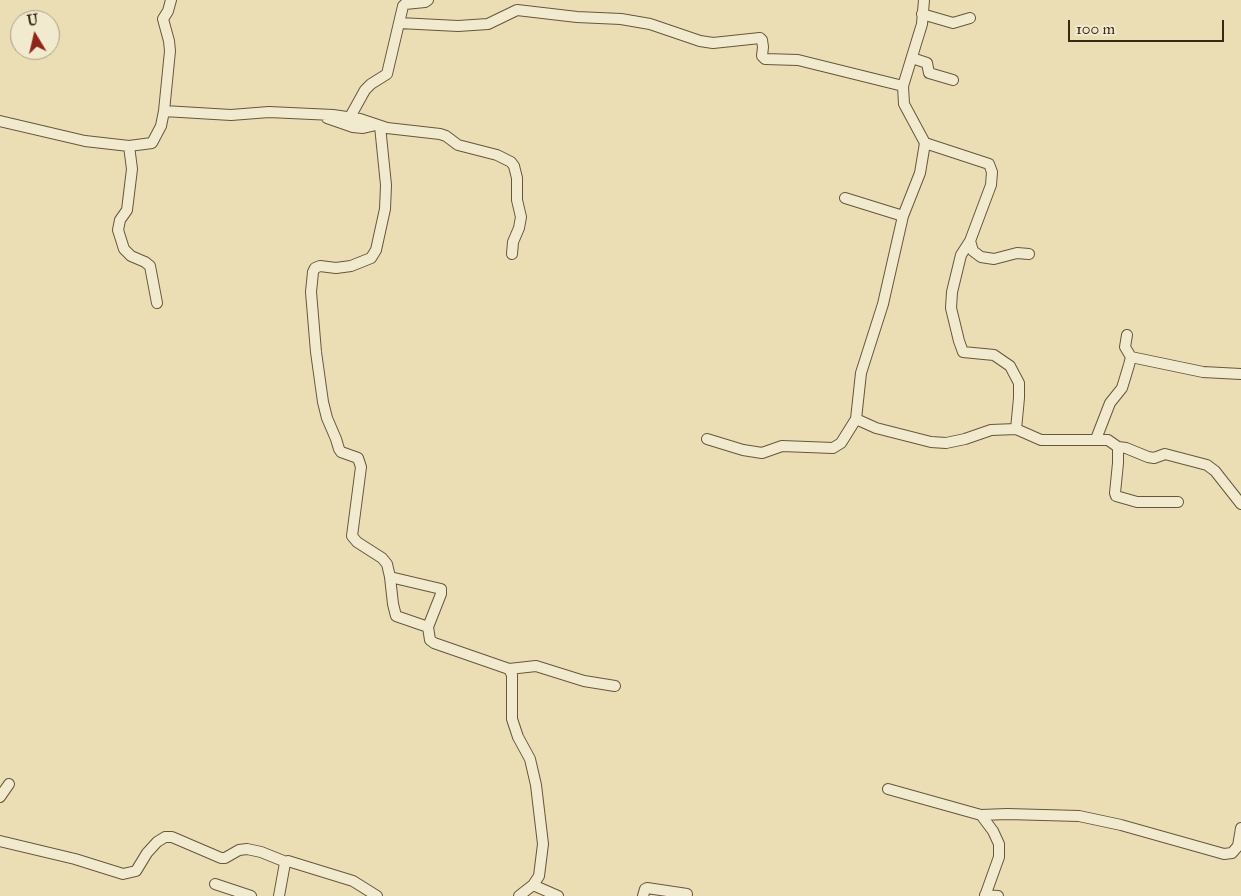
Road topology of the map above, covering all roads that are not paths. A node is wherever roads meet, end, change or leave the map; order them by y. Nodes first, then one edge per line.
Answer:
1 (171, 0) edge
2 (428, 0) edge
3 (924, 0) edge
4 (922, 14) junction
5 (970, 18) dead end
6 (399, 23) junction
7 (912, 58) junction
8 (953, 80) dead end
9 (903, 86) junction
10 (164, 111) junction
11 (317, 114) junction
12 (350, 118) junction
13 (0, 121) edge
14 (379, 125) junction
15 (925, 143) junction
16 (129, 146) junction
17 (845, 198) dead end
18 (903, 216) junction
19 (970, 241) junction
20 (512, 254) dead end
21 (1029, 254) dead end
22 (157, 302) dead end
23 (1127, 334) dead end
24 (1131, 357) junction
25 (1241, 374) edge
26 (856, 419) junction
27 (1016, 429) junction
28 (707, 439) dead end
29 (1096, 439) junction
30 (1118, 447) junction
31 (1178, 502) dead end
32 (1241, 504) edge
33 (390, 577) junction
34 (428, 627) junction
35 (509, 669) junction
36 (615, 686) dead end
37 (9, 784) dead end
38 (888, 789) dead end
39 (0, 797) edge
40 (981, 815) junction
41 (1241, 828) edge
42 (0, 841) edge
43 (286, 862) junction
44 (215, 884) dead end
45 (533, 885) junction
46 (687, 894) dead end
47 (985, 895) edge
48 (251, 896) edge
49 (279, 896) edge
50 (377, 896) edge
51 (519, 896) edge
52 (558, 896) edge
53 (643, 896) edge
54 (998, 896) edge

1 - 10 street
2 - 6 street
3 - 4 street
4 - 5 street
4 - 7 street
6 - 9 street
6 - 12 street
7 - 8 street
7 - 9 street
9 - 15 street
10 - 11 street
10 - 16 street
11 - 12 street
11 - 14 street
12 - 14 street
13 - 16 street
14 - 20 street
14 - 33 street
15 - 18 street
15 - 19 street
16 - 22 street
17 - 18 street
18 - 26 street
19 - 21 street
19 - 27 street
23 - 24 street
24 - 25 street
24 - 29 street
26 - 27 street
26 - 28 street
27 - 29 street
29 - 30 street
30 - 31 street
30 - 32 street
33 - 34 street
33 - 34 street
34 - 35 street
35 - 36 street
35 - 45 street
37 - 39 street
38 - 40 street
40 - 41 street
40 - 47 street
42 - 43 street
43 - 49 street
43 - 50 street
44 - 48 street
45 - 51 street
45 - 52 street
46 - 53 street
47 - 54 street

